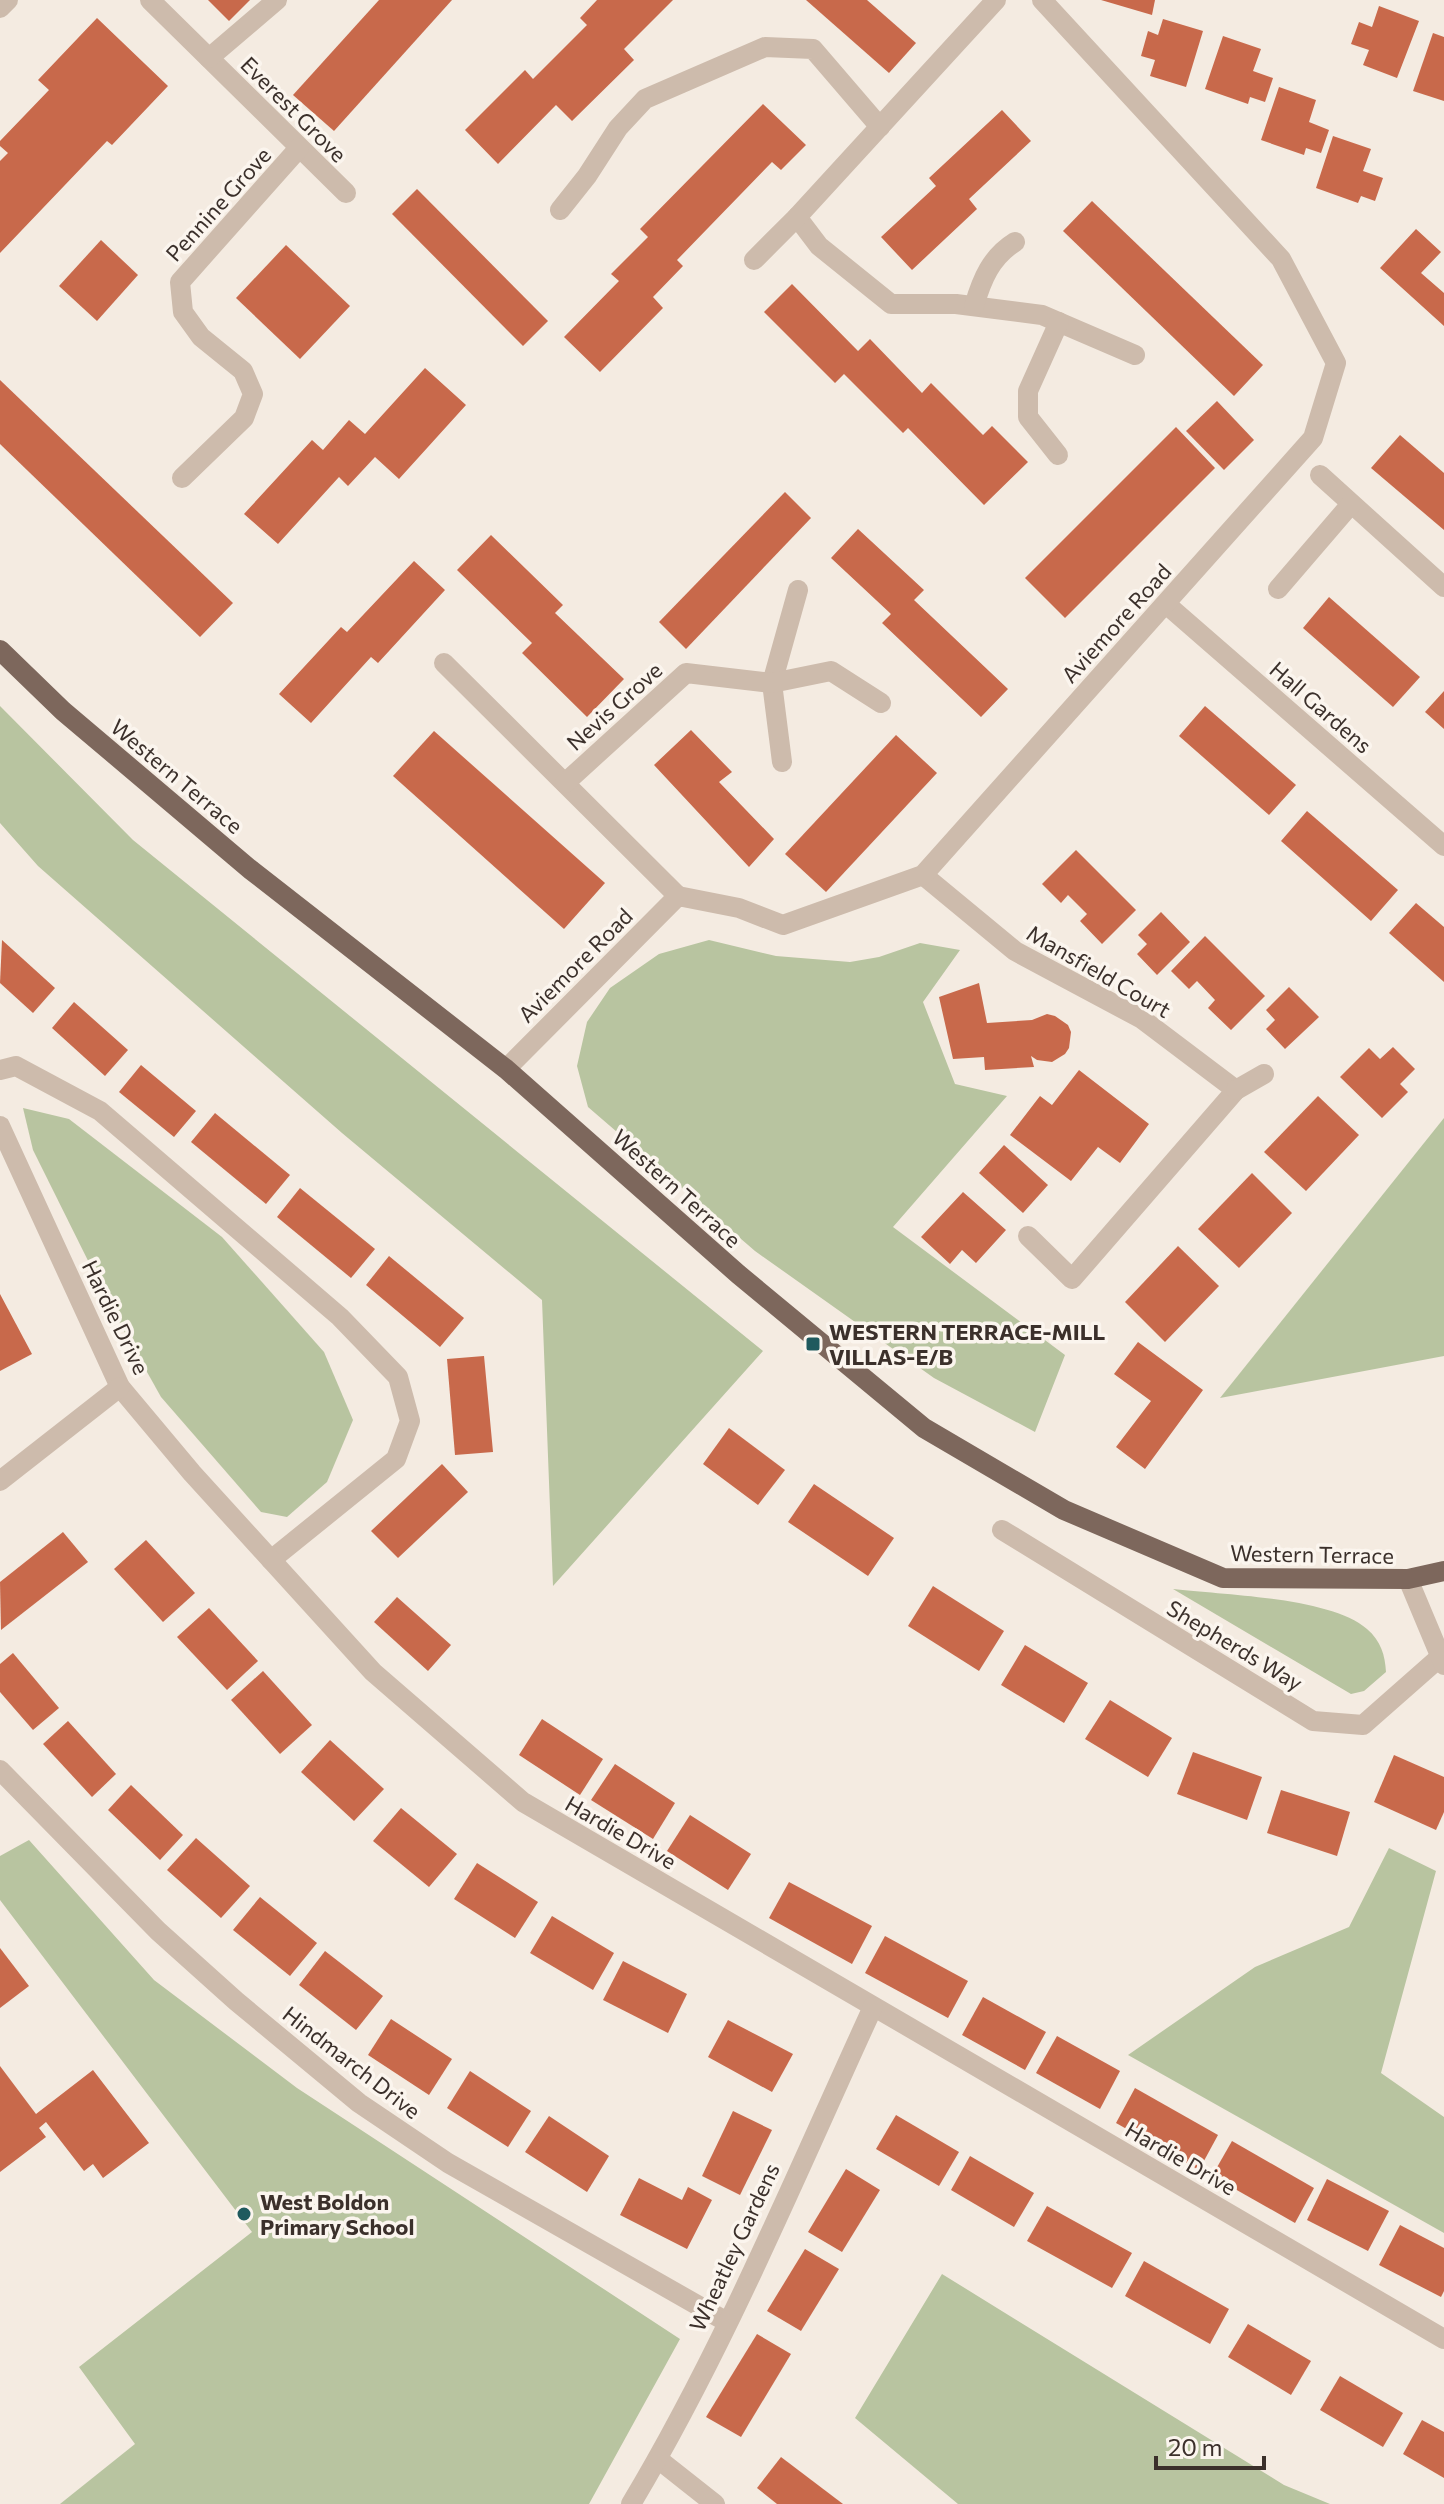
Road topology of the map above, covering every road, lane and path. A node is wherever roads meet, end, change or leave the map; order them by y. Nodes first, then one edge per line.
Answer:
1 (8, 0) edge
2 (150, 0) edge
3 (277, 0) edge
4 (996, 0) edge
5 (1042, 0) edge
6 (0, 8) edge
7 (209, 58) junction
8 (880, 127) junction
9 (299, 148) junction
10 (346, 193) dead end
11 (560, 210) dead end
12 (797, 217) junction
13 (1015, 242) dead end
14 (754, 260) dead end
15 (974, 306) junction
16 (1059, 322) junction
17 (1135, 355) dead end
18 (1058, 455) dead end
19 (1320, 475) dead end
20 (182, 478) dead end
21 (1351, 504) junction
22 (1444, 587) edge
23 (1278, 589) dead end
24 (798, 590) dead end
25 (1166, 604) junction
26 (0, 650) edge
27 (444, 663) dead end
28 (772, 683) junction
29 (881, 703) dead end
30 (782, 762) dead end
31 (565, 783) junction
32 (1444, 846) edge
33 (923, 875) junction
34 (678, 896) junction
35 (506, 1069) junction
36 (0, 1070) edge
37 (1264, 1074) dead end
38 (1236, 1090) junction
39 (0, 1126) edge
40 (1028, 1236) dead end
41 (120, 1387) junction
42 (0, 1481) edge
43 (1002, 1530) dead end
44 (271, 1560) junction
45 (1444, 1571) edge
46 (1408, 1579) junction
47 (1442, 1662) edge
48 (0, 1770) edge
49 (873, 2007) junction
50 (727, 2322) junction
51 (1444, 2339) edge
52 (658, 2459) junction
53 (631, 2504) edge
54 (715, 2504) edge

1 - 6 street
2 - 7 street, Everest Grove
3 - 7 street, Everest Grove
4 - 8 street
5 - 25 street, Aviemore Road
7 - 9 street, Everest Grove
8 - 11 street
8 - 12 street
9 - 10 street, Everest Grove
9 - 20 street, Pennine Grove
12 - 14 street
12 - 15 street
13 - 15 street
15 - 16 street
16 - 17 street
16 - 18 street
19 - 21 street
21 - 22 street
21 - 23 street
24 - 28 street
25 - 32 street, Hall Gardens
25 - 33 street, Aviemore Road
26 - 35 main road, Western Terrace
27 - 31 street
28 - 29 street, Nevis Grove
28 - 30 street
28 - 31 street, Nevis Grove
31 - 34 street
33 - 34 street, Aviemore Road
33 - 38 street, Mansfield Court
34 - 35 street, Aviemore Road
35 - 46 main road, Western Terrace
36 - 44 street
37 - 38 street
38 - 40 street
39 - 41 street, Hardie Drive
41 - 42 street
41 - 44 street, Hardie Drive
43 - 47 street, Shepherds Way
44 - 49 street, Hardie Drive
45 - 46 main road, Western Terrace
46 - 47 street
48 - 50 street, Hindmarch Drive
49 - 50 street, Wheatley Gardens
49 - 51 street, Hardie Drive
50 - 52 street, Wheatley Gardens
52 - 53 street, Wheatley Gardens
52 - 54 street

